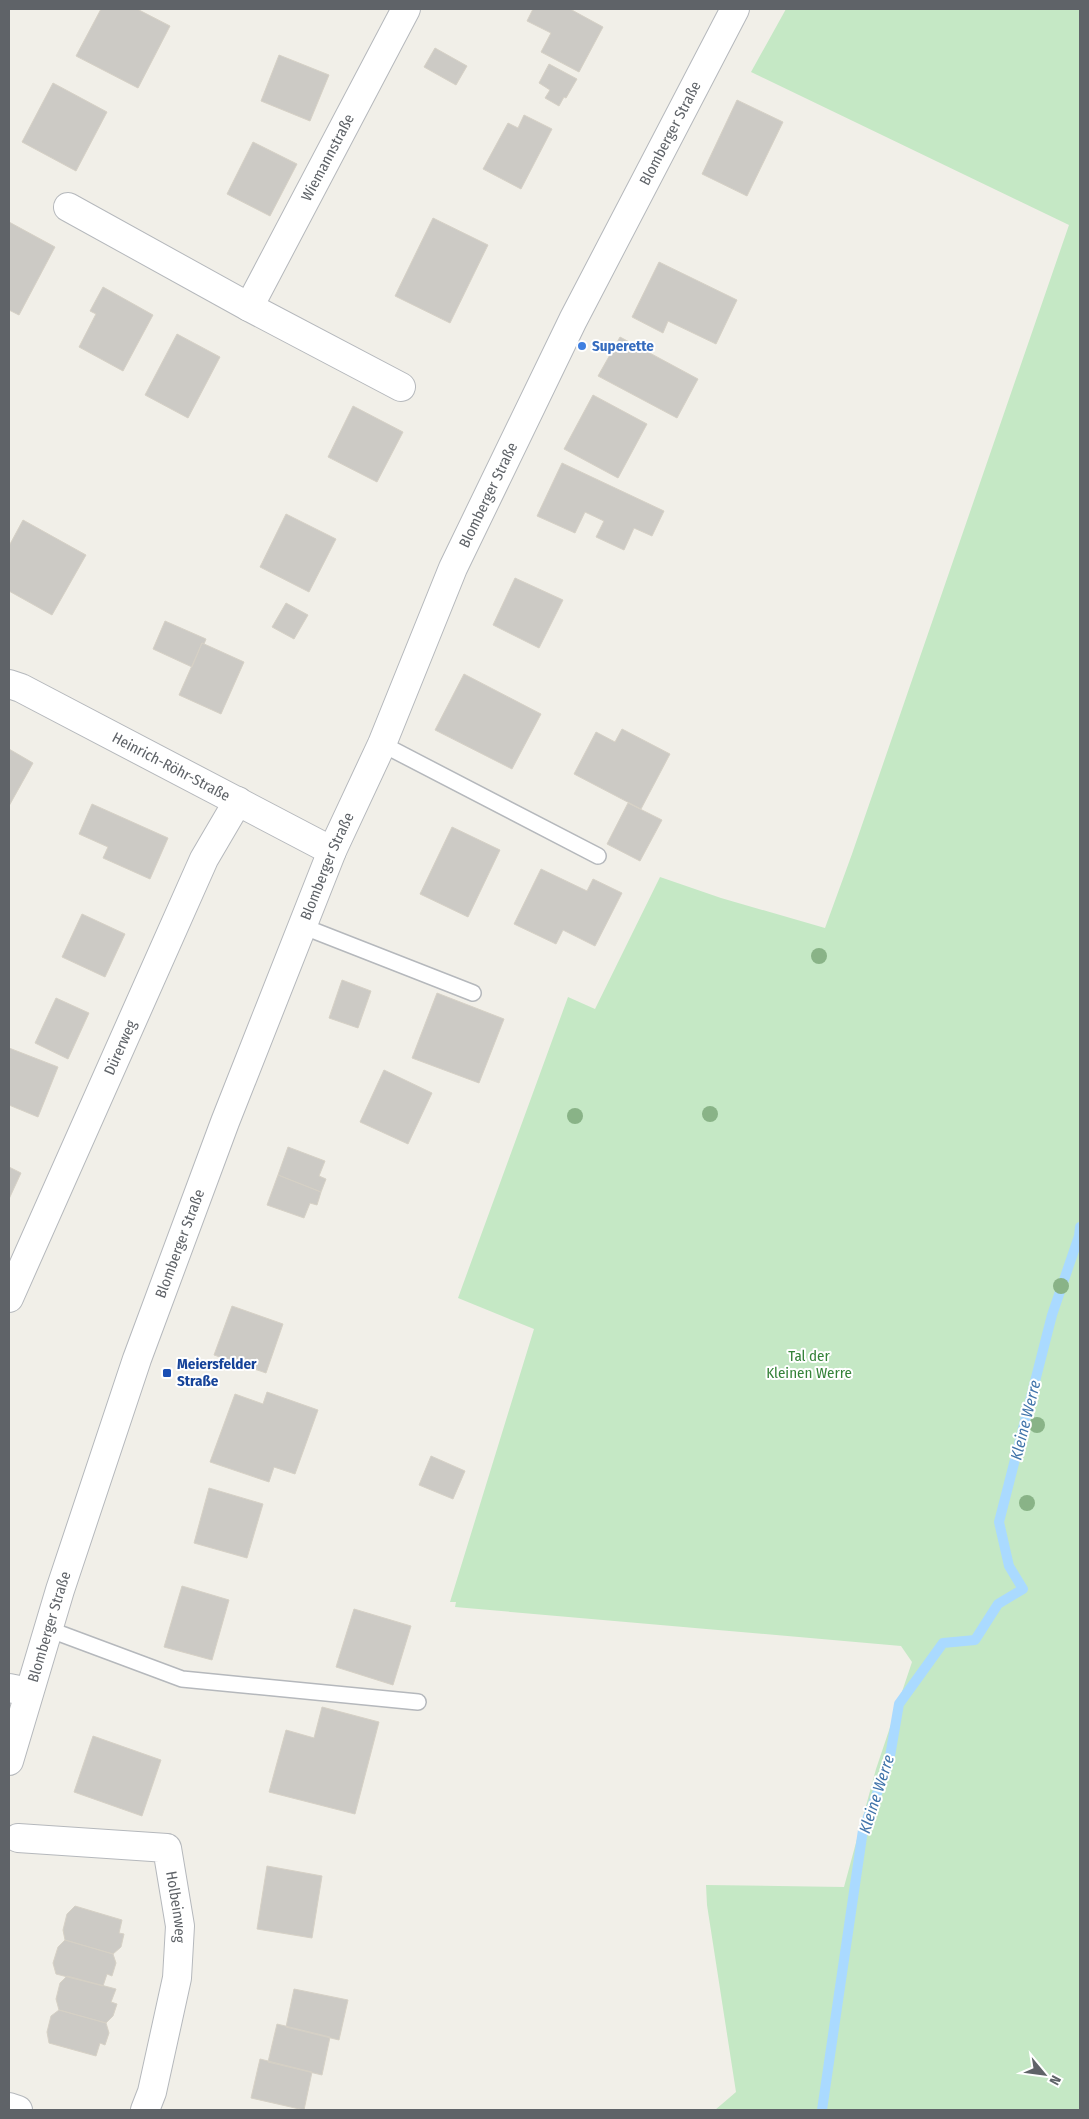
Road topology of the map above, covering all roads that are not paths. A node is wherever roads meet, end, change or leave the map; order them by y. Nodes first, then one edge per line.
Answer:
1 (406, 9) edge
2 (735, 9) edge
3 (68, 207) dead end
4 (249, 307) junction
5 (401, 387) dead end
6 (9, 684) edge
7 (382, 744) junction
8 (238, 801) junction
9 (332, 851) junction
10 (598, 856) dead end
11 (302, 926) junction
12 (473, 993) dead end
13 (9, 1298) edge
14 (48, 1630) junction
15 (19, 1690) edge
16 (418, 1702) dead end
17 (9, 1761) edge
18 (18, 1838) dead end
19 (9, 2107) edge
20 (18, 2110) edge
21 (145, 2110) edge

1 - 4 street, Wiemannstraße
2 - 7 street, Blomberger Straße
3 - 4 street
4 - 5 street
6 - 8 street, Heinrich-Röhr-Straße
7 - 9 street, Blomberger Straße
7 - 10 lane
8 - 9 street, Heinrich-Röhr-Straße
8 - 13 street, Dürerweg
9 - 11 street, Blomberger Straße
11 - 12 lane
11 - 14 street, Blomberger Straße
14 - 15 street, Blomberger Straße
14 - 16 lane
15 - 17 street, Blomberger Straße
18 - 21 street, Holbeinweg
19 - 20 street

